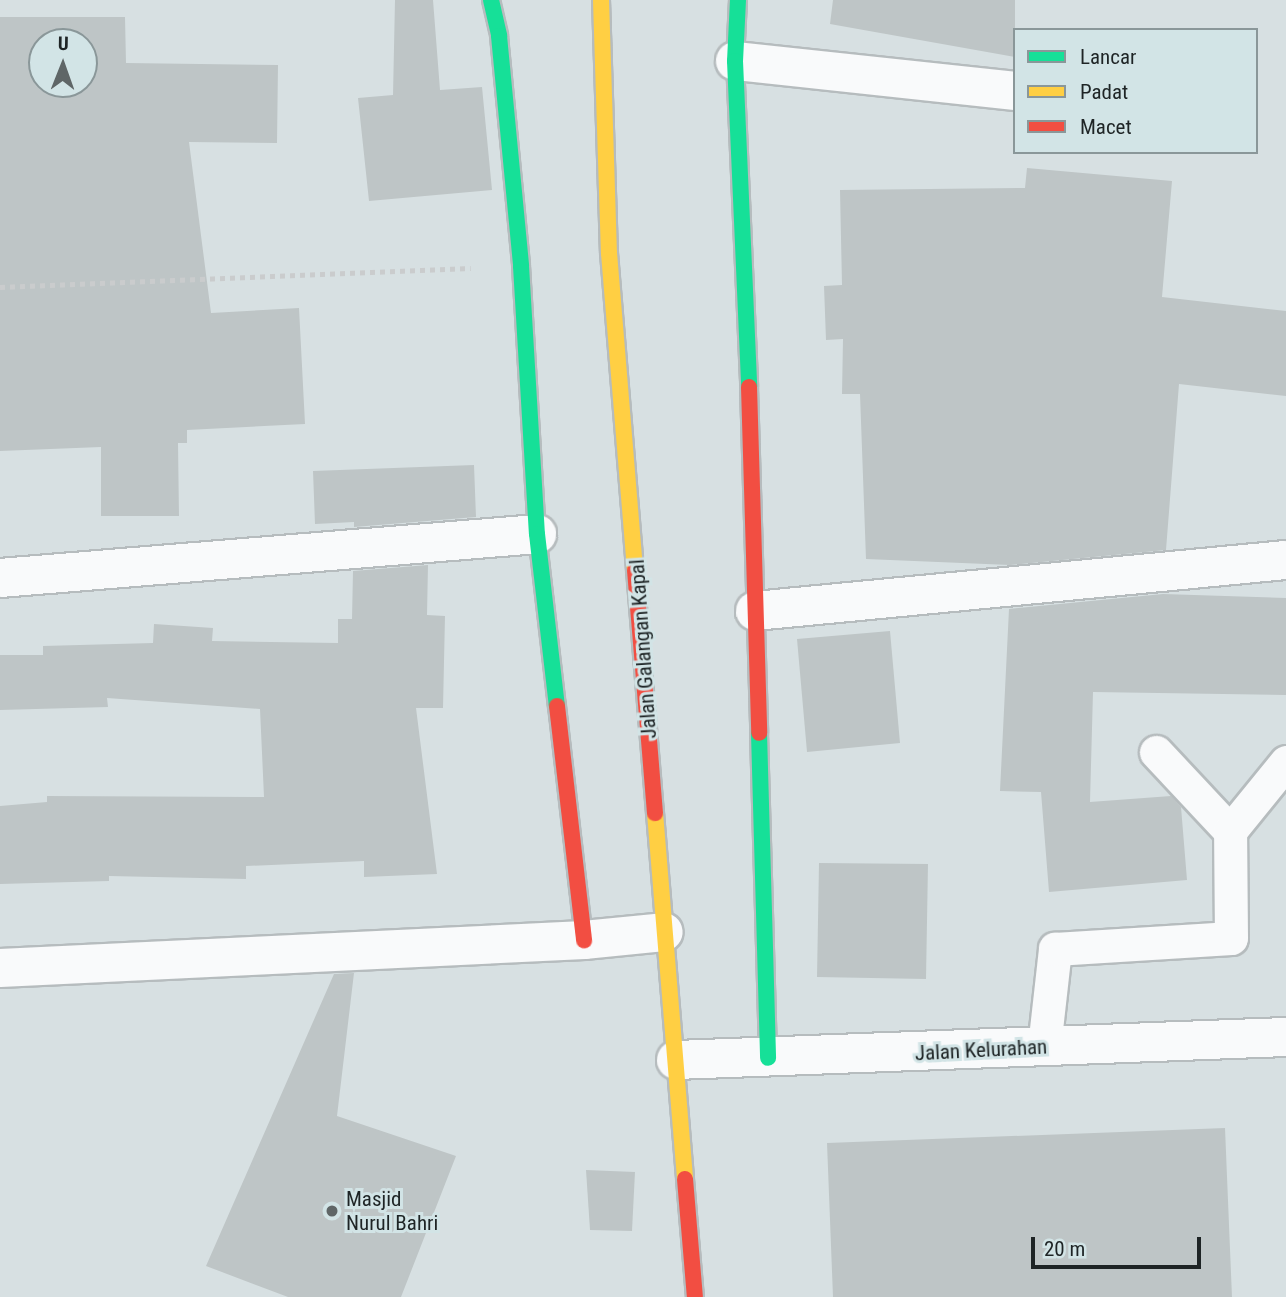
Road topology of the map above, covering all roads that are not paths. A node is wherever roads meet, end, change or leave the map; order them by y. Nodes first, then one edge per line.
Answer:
1 (491, 0) edge
2 (601, 0) edge
3 (738, 0) edge
4 (735, 61) junction
5 (1013, 91) edge
6 (537, 534) junction
7 (1286, 560) edge
8 (0, 578) edge
9 (755, 611) junction
10 (1156, 752) dead end
11 (1286, 762) edge
12 (1230, 831) junction
13 (664, 932) junction
14 (584, 940) junction
15 (0, 968) edge
16 (1286, 1037) edge
17 (1044, 1047) junction
18 (768, 1058) junction
19 (676, 1060) junction
20 (695, 1297) edge

1 - 6 street
2 - 13 street, Jalan Galangan Kapal
3 - 4 street
4 - 5 street
4 - 9 street
6 - 8 street
6 - 14 street
7 - 9 street
9 - 18 street
10 - 12 lane
11 - 12 lane
12 - 17 lane
13 - 14 street
13 - 19 street, Jalan Galangan Kapal
14 - 15 street
16 - 17 street, Jalan Kelurahan
17 - 18 street, Jalan Kelurahan
18 - 19 street, Jalan Kelurahan
19 - 20 street, Jalan Galangan Kapal

